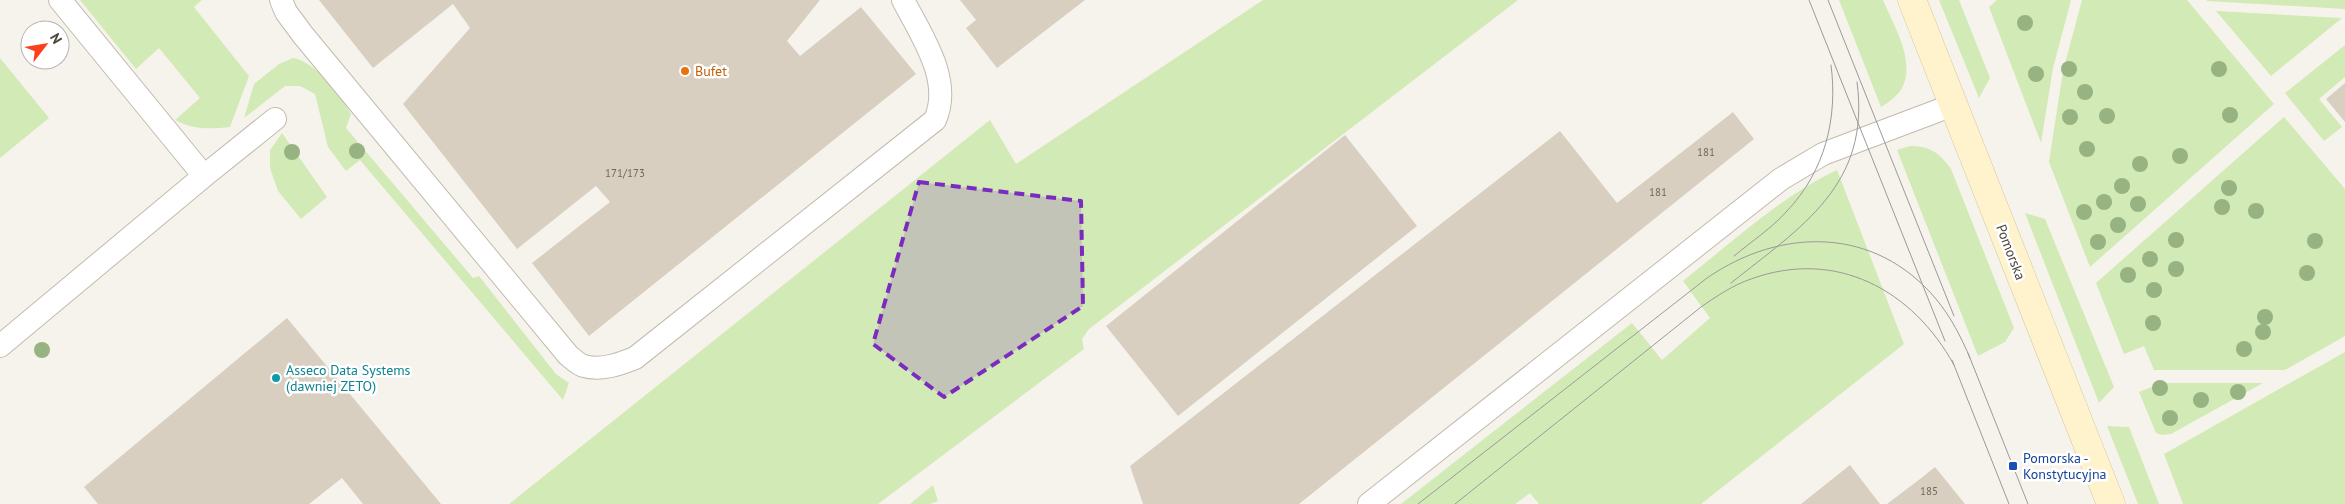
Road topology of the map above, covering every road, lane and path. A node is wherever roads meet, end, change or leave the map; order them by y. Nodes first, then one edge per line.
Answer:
1 (60, 0) edge
2 (282, 0) edge
3 (903, 0) edge
4 (1912, 0) edge
5 (1953, 104) junction
6 (275, 119) dead end
7 (204, 176) junction
8 (0, 346) edge
9 (1369, 504) edge
10 (2111, 504) edge

1 - 7 lane
2 - 3 lane
4 - 5 street, Pomorska
5 - 9 lane
5 - 10 street, Pomorska
6 - 7 lane
7 - 8 lane

